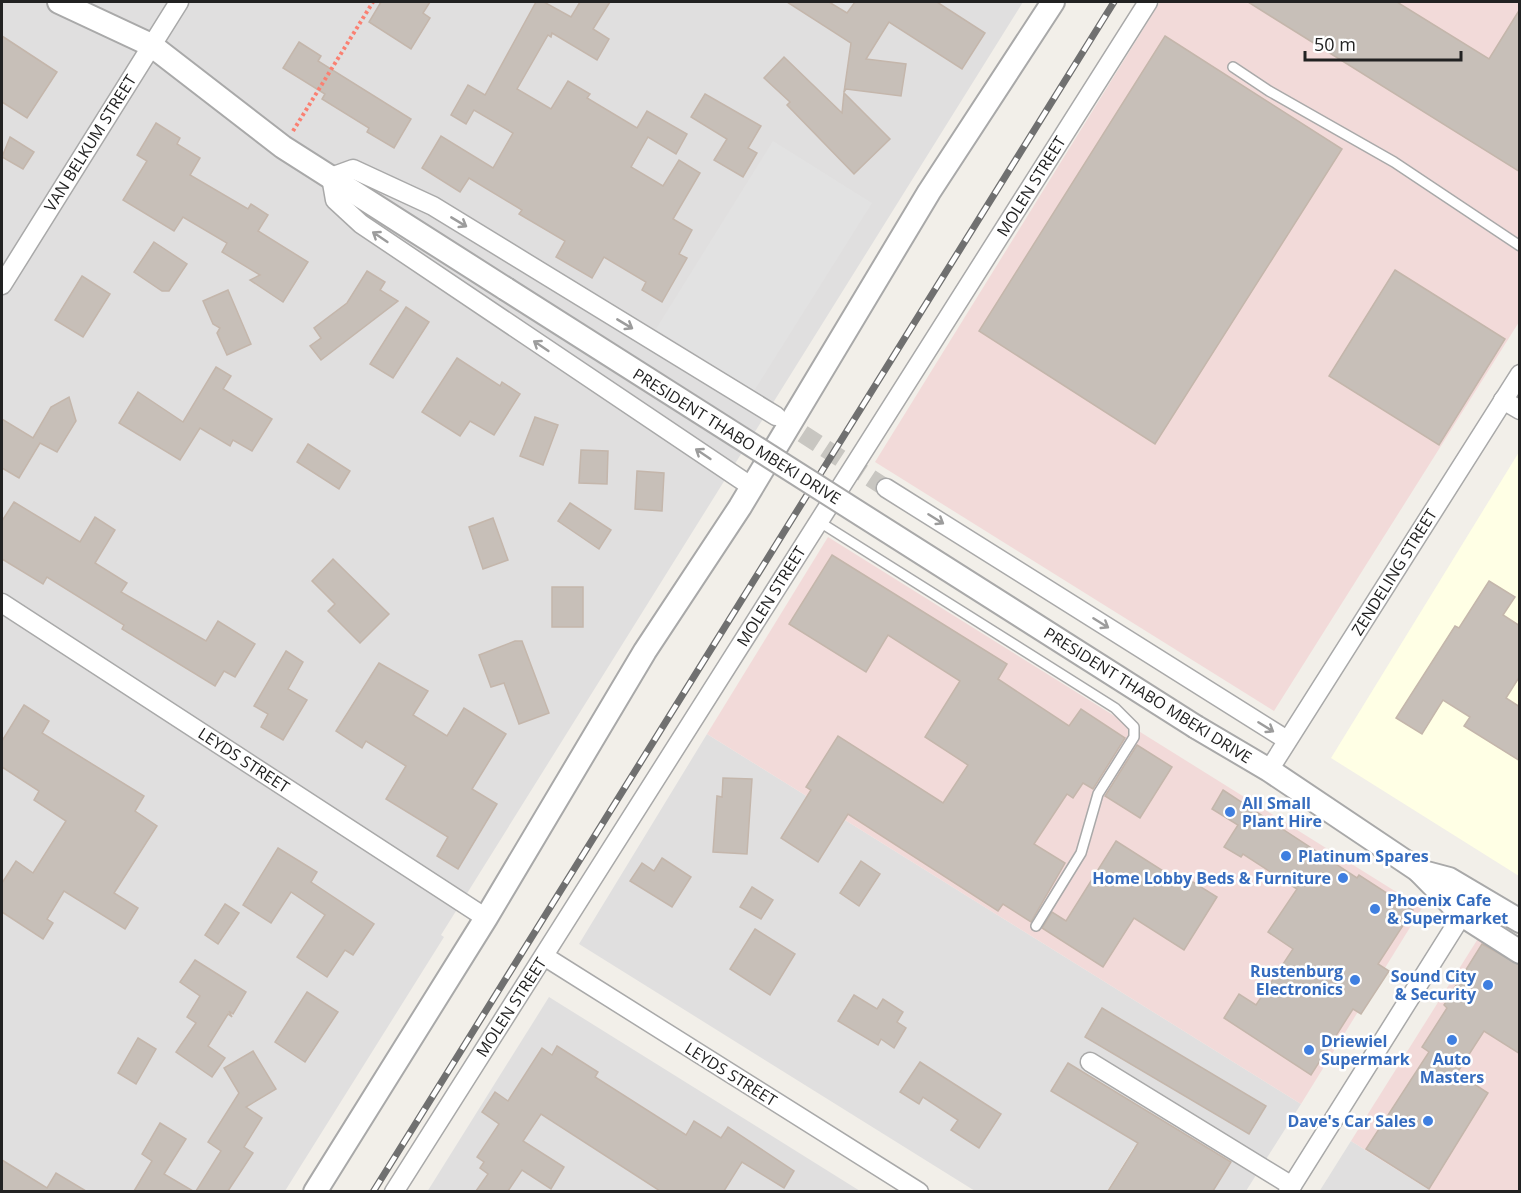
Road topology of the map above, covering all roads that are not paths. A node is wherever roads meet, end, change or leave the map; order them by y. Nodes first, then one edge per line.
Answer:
1 (59, 2) edge
2 (179, 2) edge
3 (1053, 2) edge
4 (1148, 2) edge
5 (151, 45) junction
6 (1233, 67) dead end
7 (331, 177) junction
8 (1520, 246) edge
9 (2, 285) edge
10 (1520, 374) edge
11 (1503, 400) junction
12 (1520, 410) edge
13 (776, 416) tunnel mouth
14 (752, 487) junction
15 (886, 488) tunnel mouth
16 (818, 521) junction
17 (2, 603) edge
18 (1287, 740) junction
19 (1269, 770) junction
20 (1418, 870) junction
21 (1493, 905) junction
22 (1465, 916) junction
23 (486, 918) junction
24 (1520, 921) edge
25 (1035, 926) dead end
26 (1520, 952) edge
27 (544, 956) junction
28 (1090, 1062) dead end
29 (1293, 1190) edge
30 (315, 1191) edge
31 (394, 1191) edge
32 (919, 1191) edge

1 - 5 street, PRESIDENT THABO MBEKI DRIVE
2 - 5 street, VAN BELKUM STREET
3 - 14 street
4 - 16 street, MOLEN STREET
5 - 7 street, PRESIDENT THABO MBEKI DRIVE
5 - 9 street, VAN BELKUM STREET
6 - 8 lane
7 -> 13 street
14 -> 7 street
7 - 19 street, PRESIDENT THABO MBEKI DRIVE, bridge
10 - 11 street, ZENDELING STREET
11 - 12 street
11 - 18 street, ZENDELING STREET
14 - 23 street
15 -> 18 street
16 - 25 lane
16 - 27 street, MOLEN STREET
17 - 23 street, LEYDS STREET
18 - 19 street, ZENDELING STREET
19 - 20 street, PRESIDENT THABO MBEKI DRIVE
20 - 21 street, PRESIDENT THABO MBEKI DRIVE
20 - 22 street, PRESIDENT THABO MBEKI DRIVE
21 - 22 street
21 - 24 street, PRESIDENT THABO MBEKI DRIVE
22 - 26 street, PRESIDENT THABO MBEKI DRIVE
22 - 29 street
23 - 30 street
27 - 31 street, MOLEN STREET
27 - 32 street, LEYDS STREET
28 - 29 street

